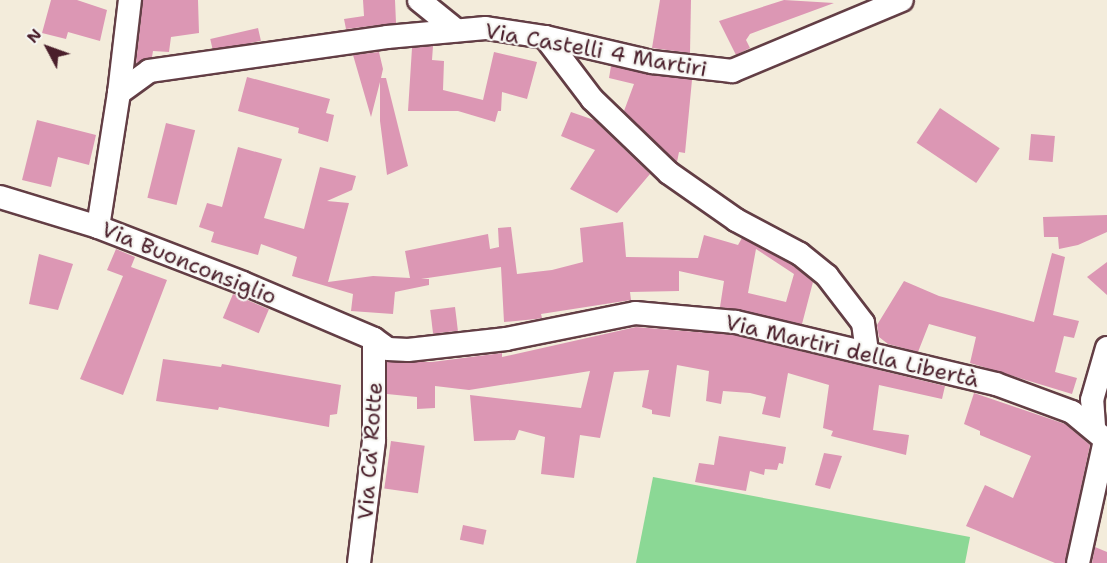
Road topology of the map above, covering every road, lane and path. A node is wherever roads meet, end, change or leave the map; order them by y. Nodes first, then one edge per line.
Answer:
1 (129, 0) edge
2 (419, 0) edge
3 (902, 0) edge
4 (456, 30) junction
5 (545, 37) junction
6 (119, 93) junction
7 (0, 197) edge
8 (98, 226) junction
9 (374, 339) junction
10 (1107, 348) edge
11 (867, 351) junction
12 (1102, 436) edge
13 (359, 563) edge
14 (1078, 563) edge

1 - 6 street
2 - 4 street, Via Castelli 4 Martiri
3 - 5 street, Via Castelli 4 Martiri
4 - 5 street, Via Castelli 4 Martiri
4 - 6 street, Via Castelli 4 Martiri
5 - 11 street
6 - 8 street
7 - 8 street, Via Buonconsiglio
8 - 9 street, Via Buonconsiglio
9 - 11 street, Via Martiri della Libertà
9 - 13 street, Via Ca' Rotte
10 - 12 street
11 - 12 street, Via Martiri della Libertà
12 - 14 street

